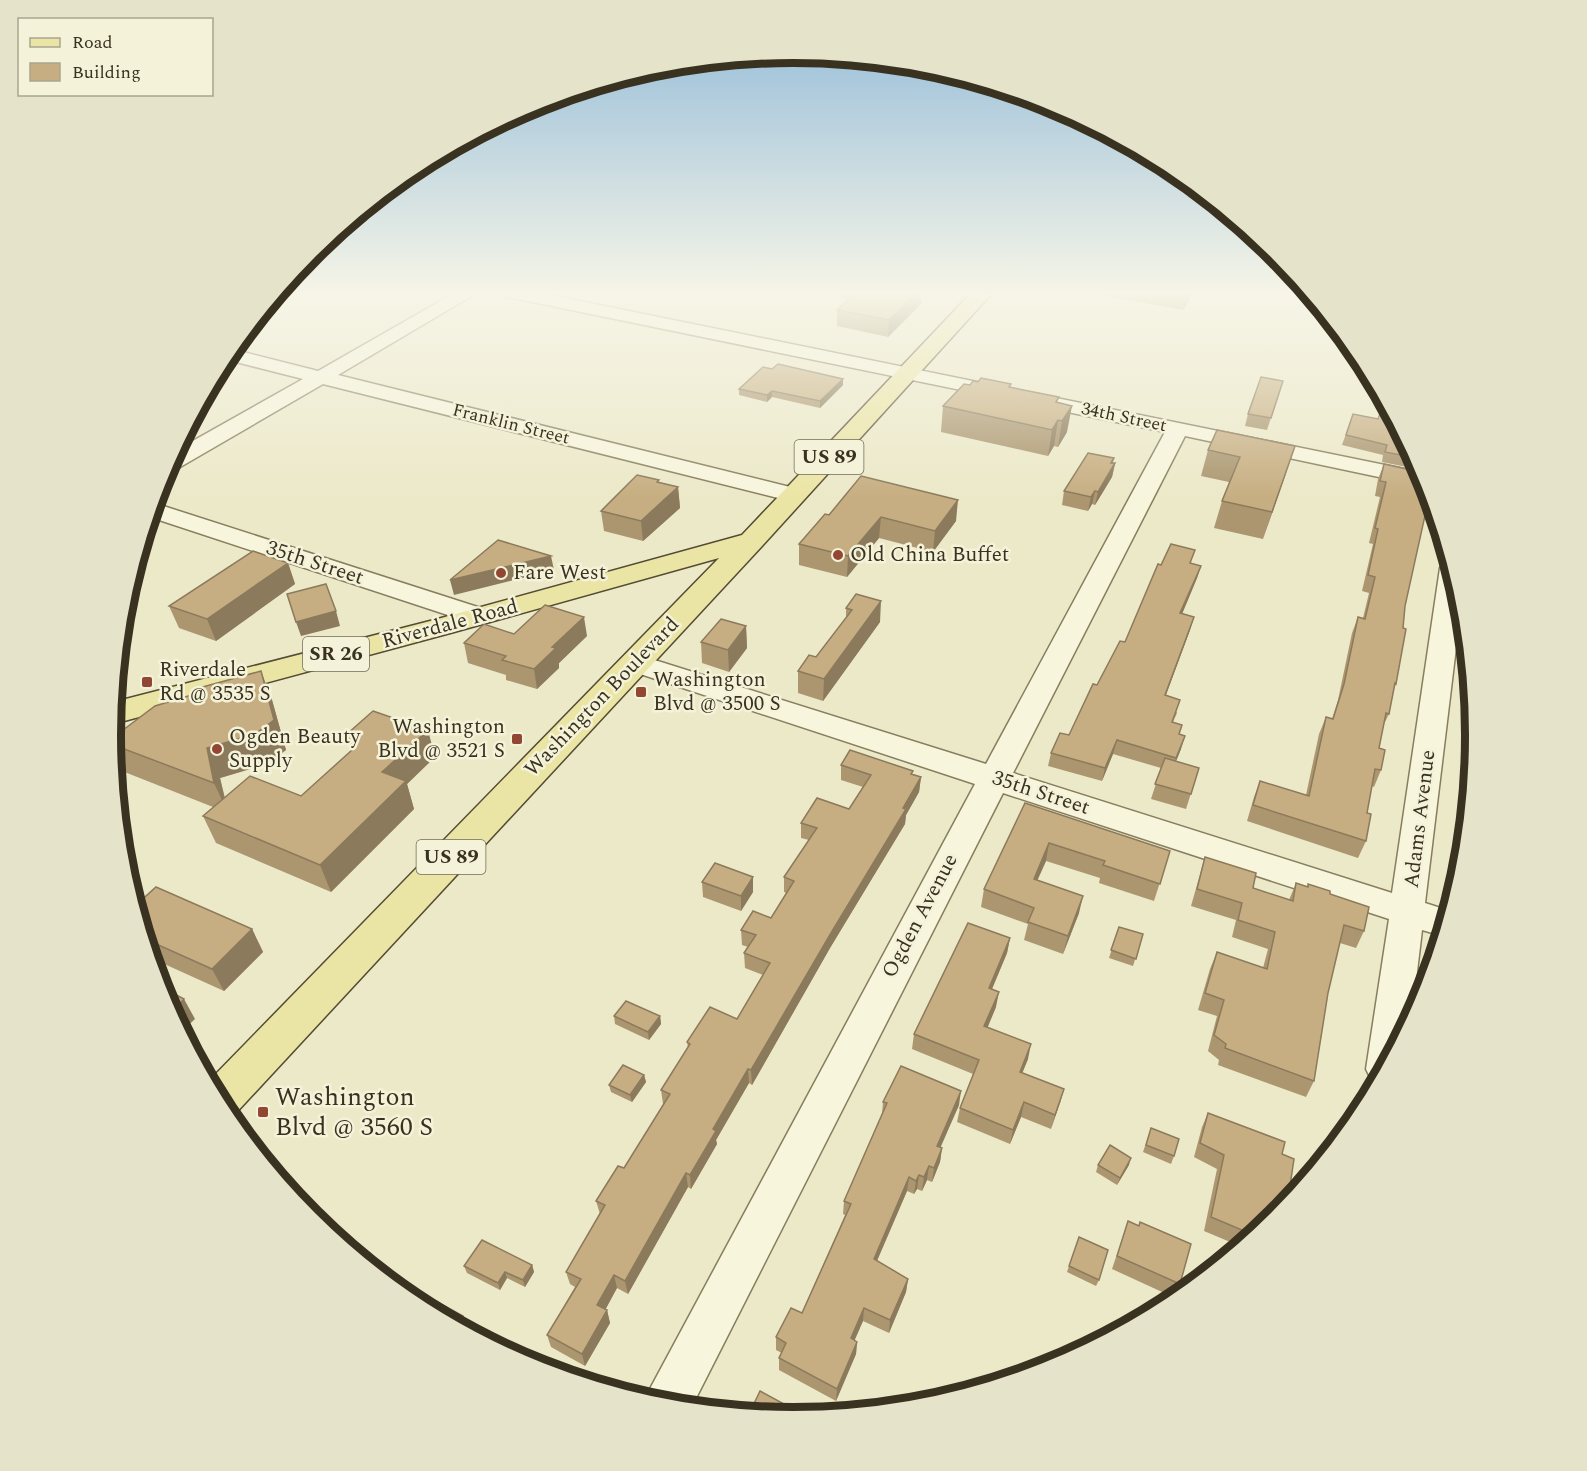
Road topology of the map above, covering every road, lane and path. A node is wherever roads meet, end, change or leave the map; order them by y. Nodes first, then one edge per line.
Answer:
1 (250, 360) edge
2 (351, 360) edge
3 (836, 360) edge
4 (919, 360) edge
5 (906, 374) junction
6 (321, 377) junction
7 (1178, 428) junction
8 (182, 457) edge
9 (1415, 478) edge
10 (794, 495) junction
11 (159, 512) edge
12 (752, 540) junction
13 (1450, 591) edge
14 (478, 616) junction
15 (635, 663) junction
16 (122, 711) edge
17 (993, 778) junction
18 (1408, 912) junction
19 (1439, 922) edge
20 (1389, 1048) edge
21 (225, 1094) edge
22 (671, 1396) edge

1 - 6 street, Franklin Street
2 - 6 street
3 - 5 street, 34th Street
4 - 5 main road, Washington Boulevard / US 89
5 - 7 street, 34th Street
5 - 10 main road, Washington Boulevard / US 89
6 - 8 street
6 - 10 street, Franklin Street
7 - 9 street, 34th Street
7 - 17 street, Ogden Avenue
10 - 12 main road, Washington Boulevard / US 89
11 - 14 street, 35th Street
12 - 14 main road, Riverdale Road / SR 26
12 - 15 main road, Washington Boulevard / US 89
13 - 18 street, Adams Avenue
14 - 16 main road, Riverdale Road / SR 26
15 - 17 street, 35th Street
15 - 21 main road, Washington Boulevard / US 89
17 - 18 street, 35th Street
17 - 22 street, Ogden Avenue
18 - 19 street, 35th Street
18 - 20 street, Adams Avenue

